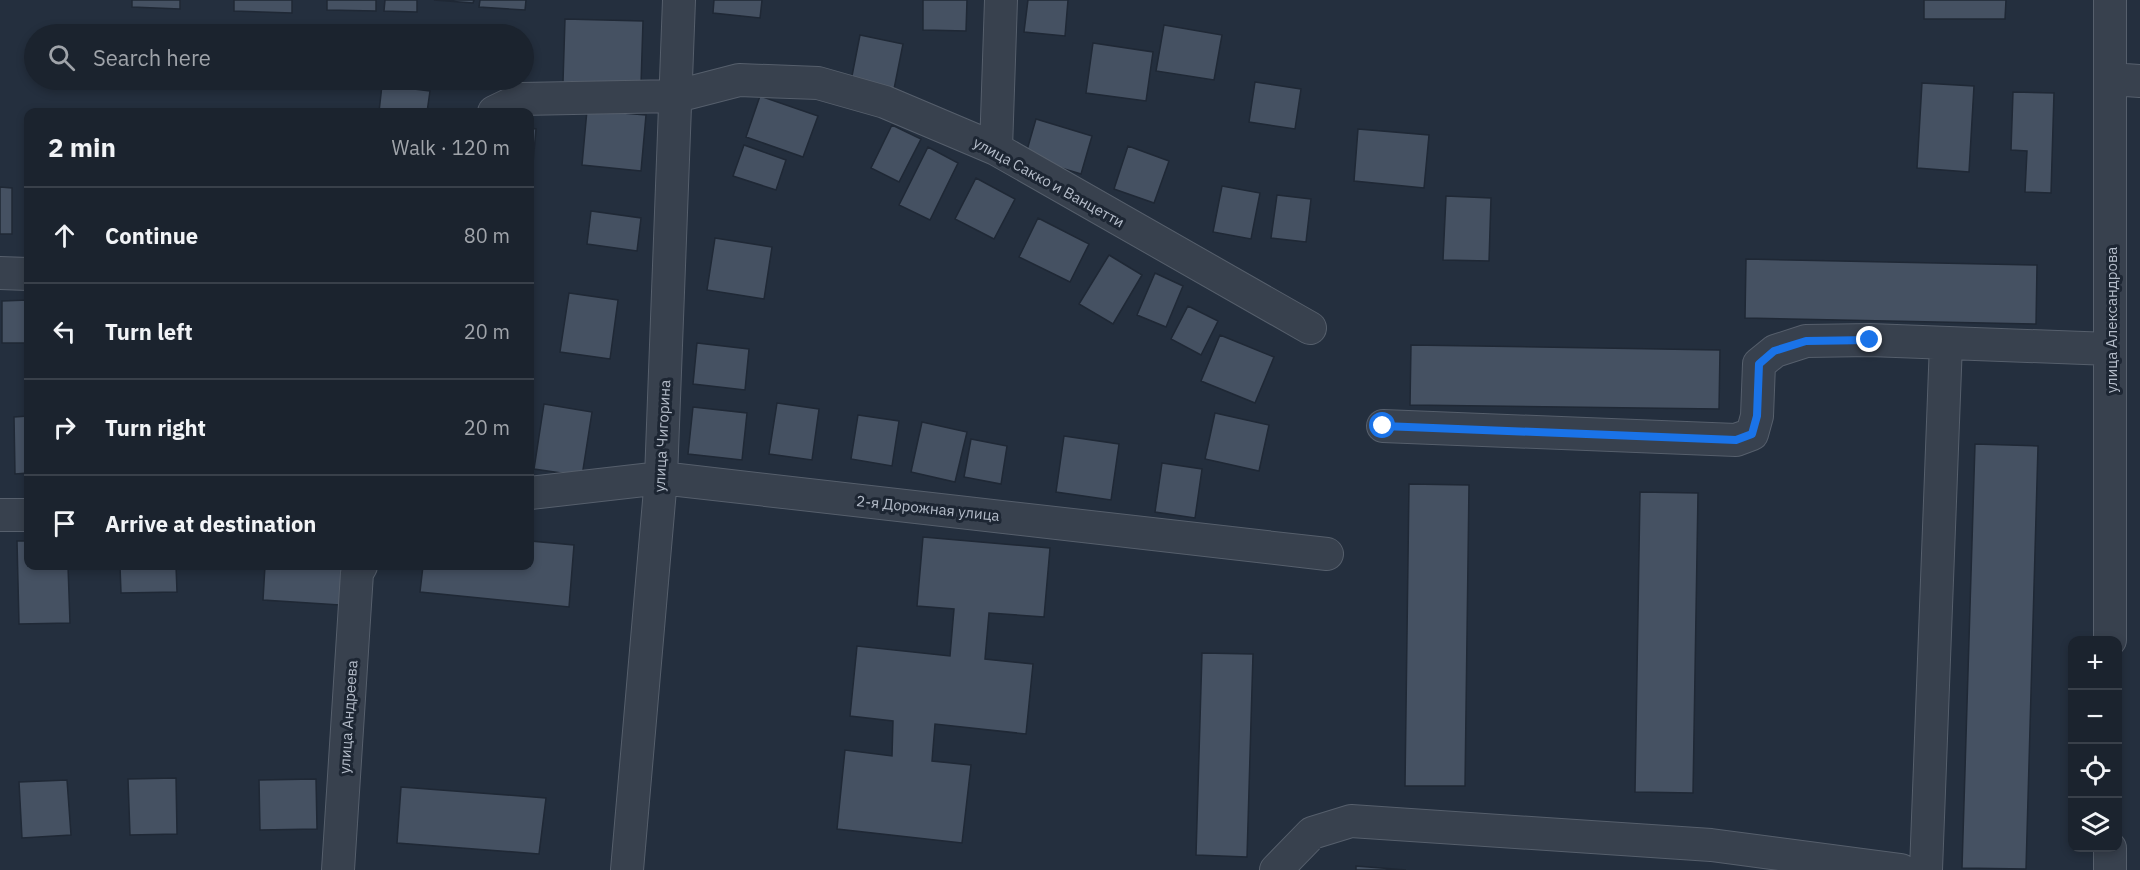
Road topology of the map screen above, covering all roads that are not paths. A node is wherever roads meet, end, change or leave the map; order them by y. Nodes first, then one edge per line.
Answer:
1 (679, 0) edge
2 (1001, 0) edge
3 (2110, 0) edge
4 (2126, 80) edge
5 (676, 96) junction
6 (507, 106) edge
7 (996, 149) junction
8 (0, 273) edge
9 (24, 274) edge
10 (1310, 328) dead end
11 (1946, 343) junction
12 (2110, 349) junction
13 (1383, 426) dead end
14 (661, 478) junction
15 (534, 493) edge
16 (0, 515) edge
17 (24, 515) edge
18 (1327, 554) dead end
19 (359, 570) edge
20 (2110, 636) edge
21 (2110, 852) edge
22 (338, 870) edge
23 (627, 870) edge
24 (1276, 870) edge
25 (1900, 870) edge
26 (1926, 870) edge
27 (2110, 870) edge

1 - 5 street, улица Чигорина
2 - 7 street
3 - 4 street, улица Александрова
4 - 12 street, улица Александрова
5 - 6 street, улица Сакко и Ванцетти
5 - 7 street, улица Сакко и Ванцетти
5 - 14 street, улица Чигорина
7 - 10 street, улица Сакко и Ванцетти
8 - 9 street
11 - 12 street
11 - 13 street
11 - 26 street
12 - 20 street, улица Александрова
14 - 15 street, 2-я Дорожная улица
14 - 18 street, 2-я Дорожная улица
14 - 23 street, улица Чигорина
16 - 17 street
19 - 22 street, улица Андреева
21 - 27 street
24 - 25 street

